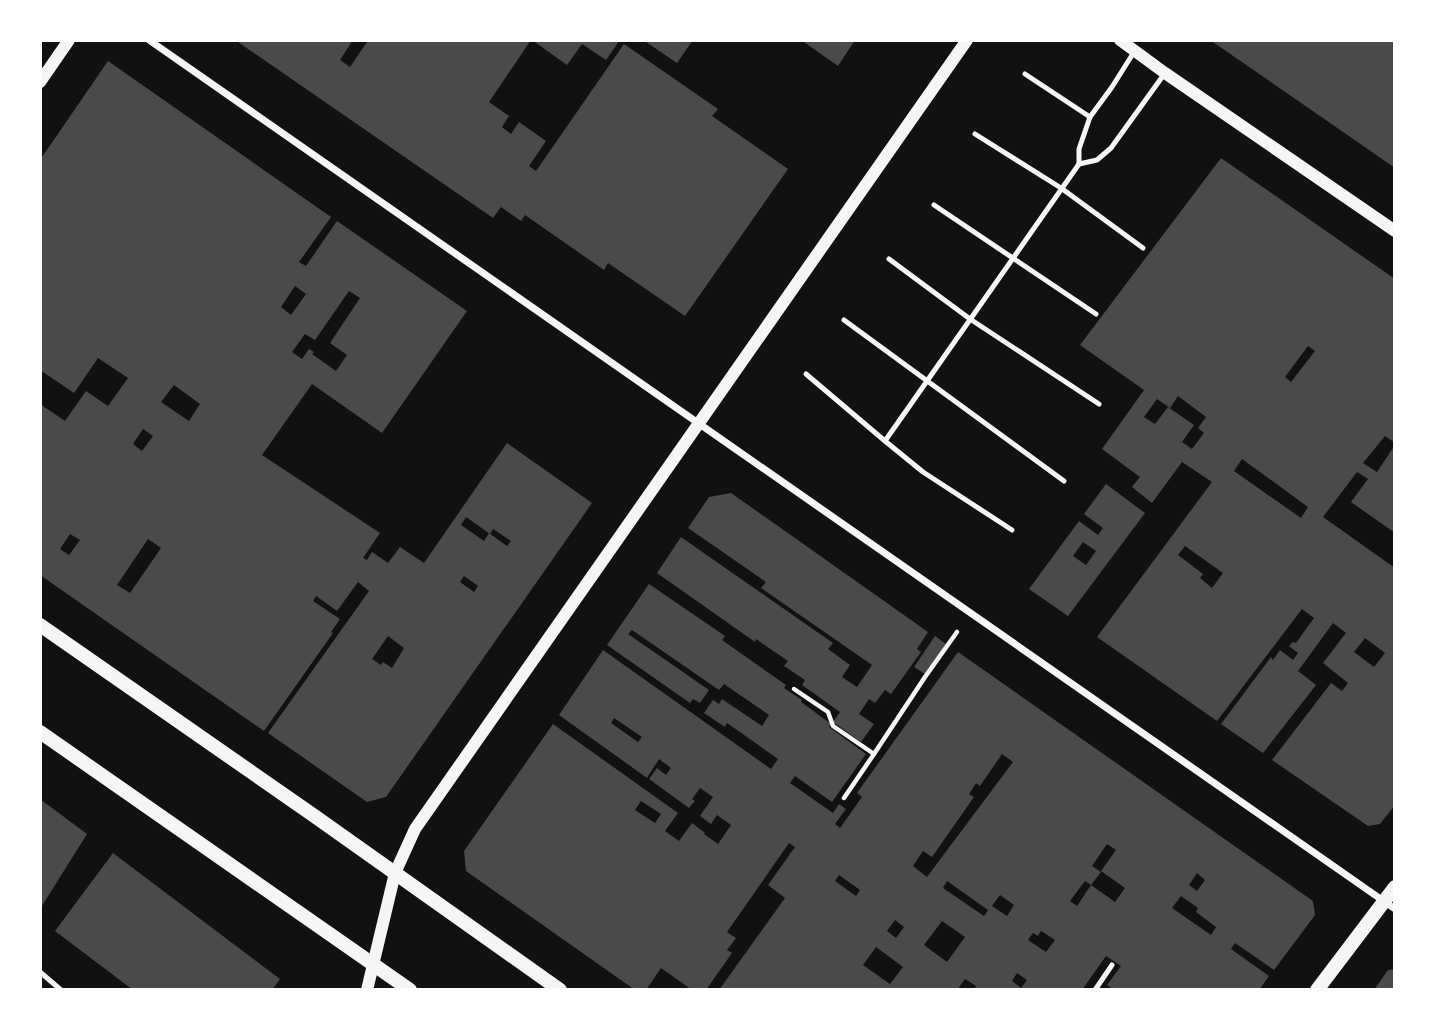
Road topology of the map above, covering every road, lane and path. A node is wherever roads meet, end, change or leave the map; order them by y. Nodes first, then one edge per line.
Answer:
1 (69, 40) edge
2 (149, 40) edge
3 (967, 40) edge
4 (1120, 40) edge
5 (1135, 51) junction
6 (1165, 73) junction
7 (1025, 74) dead end
8 (40, 82) edge
9 (1090, 117) junction
10 (975, 134) dead end
11 (1079, 164) junction
12 (1061, 188) junction
13 (934, 205) dead end
14 (1395, 231) edge
15 (1143, 248) dead end
16 (1013, 257) junction
17 (889, 259) dead end
18 (1096, 314) dead end
19 (970, 319) junction
20 (844, 320) dead end
21 (806, 374) dead end
22 (928, 380) junction
23 (1099, 404) dead end
24 (698, 423) junction
25 (885, 441) junction
26 (1064, 481) dead end
27 (1012, 530) dead end
28 (969, 614) junction
29 (40, 625) edge
30 (794, 689) dead end
31 (40, 732) edge
32 (874, 754) junction
33 (844, 799) dead end
34 (395, 873) junction
35 (1395, 887) edge
36 (1389, 905) edge
37 (373, 964) junction
38 (1112, 965) dead end
39 (40, 972) edge
40 (61, 990) edge
41 (367, 990) edge
42 (410, 990) edge
43 (560, 990) edge
44 (1094, 990) edge
45 (1317, 990) edge

1 - 8 street
2 - 24 street
3 - 24 street
4 - 5 street
5 - 6 street
5 - 9 lane
6 - 11 lane
6 - 14 street
7 - 9 lane
9 - 11 lane
10 - 12 lane
11 - 12 lane
12 - 15 lane
12 - 16 lane
13 - 16 lane
16 - 18 lane
16 - 19 lane
17 - 19 lane
19 - 22 lane
19 - 23 lane
20 - 22 lane
21 - 25 lane
22 - 25 lane
22 - 26 lane
24 - 28 street
24 - 34 street
25 - 27 lane
28 - 32 path
28 - 36 street
29 - 34 main road
30 - 32 path
31 - 37 main road
32 - 33 path
34 - 37 street
34 - 43 main road
35 - 36 main road
36 - 45 main road
37 - 41 street
37 - 42 main road
38 - 44 lane
39 - 40 lane

